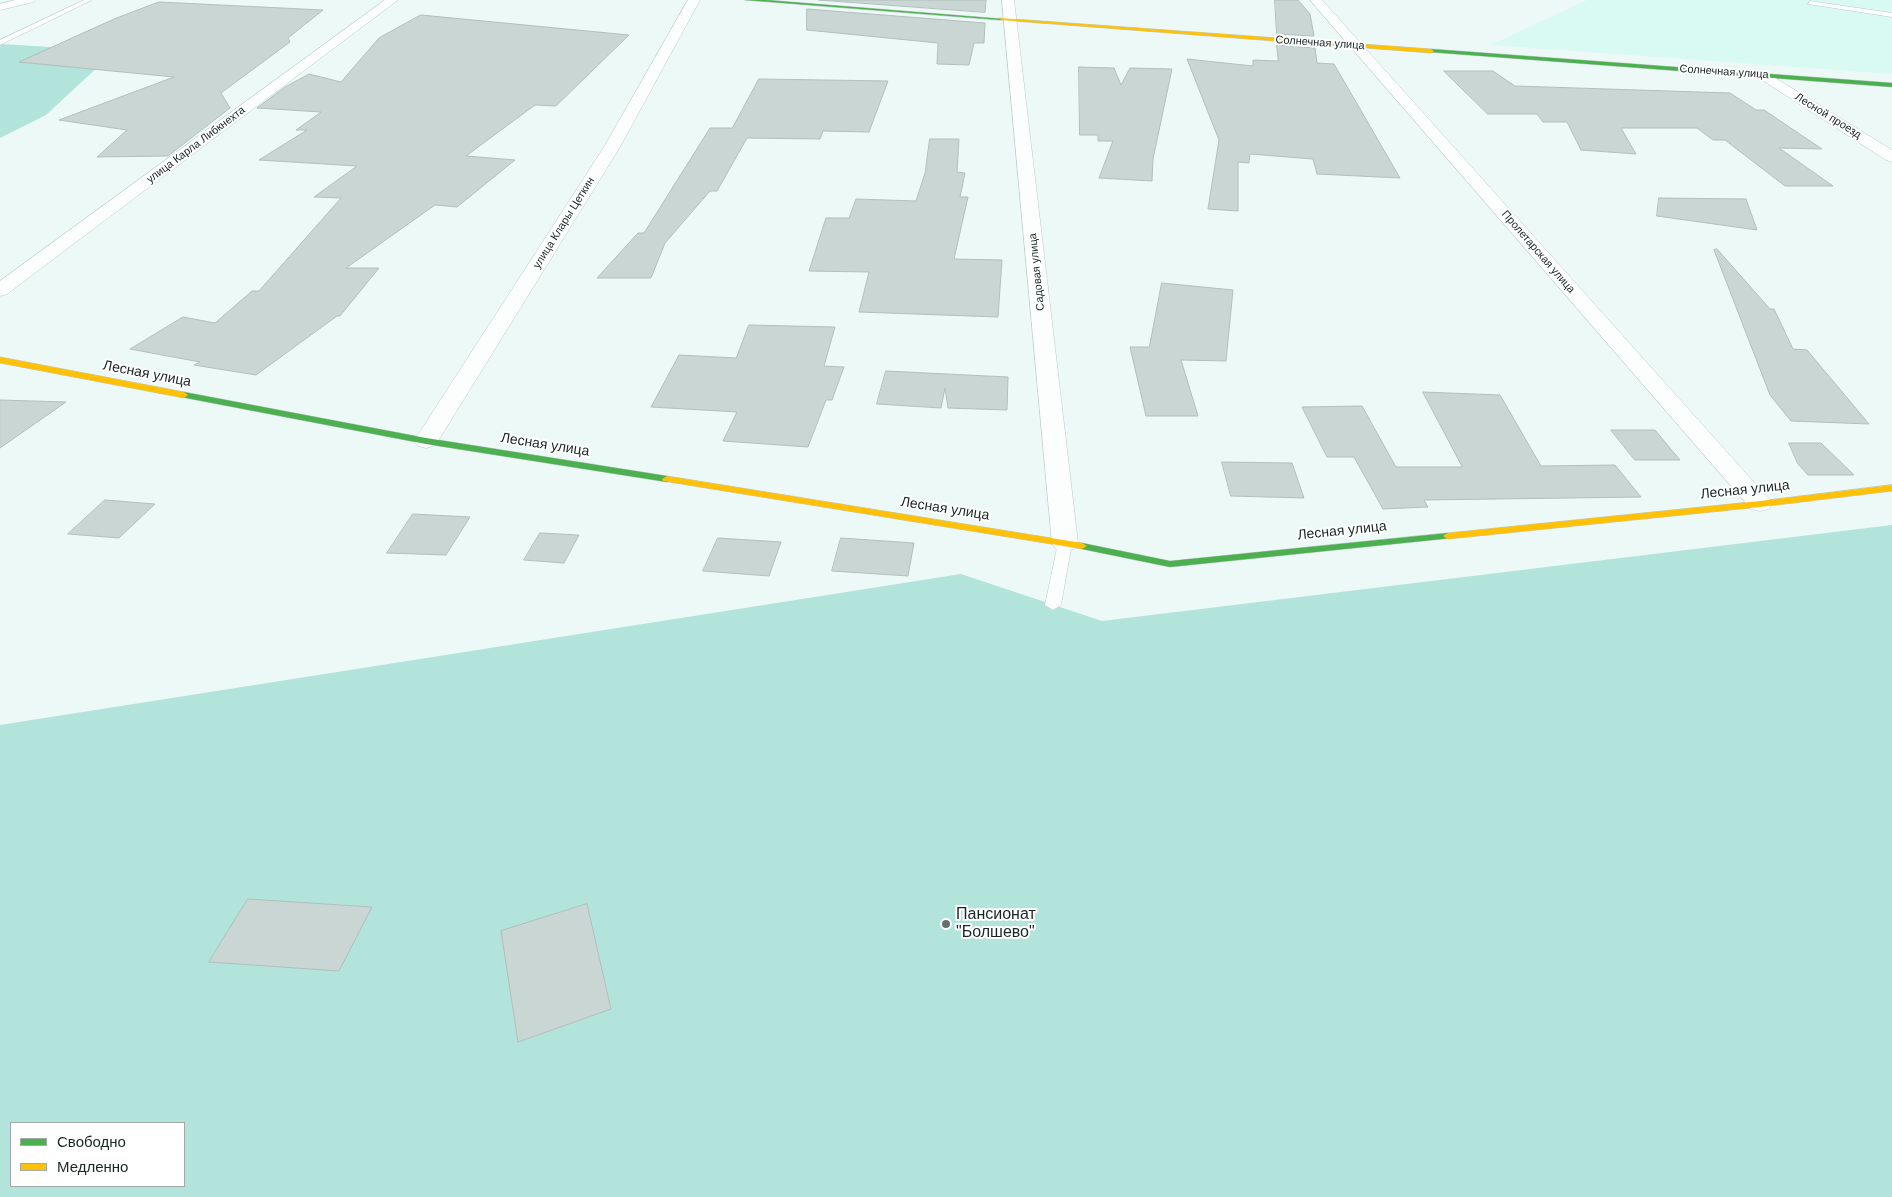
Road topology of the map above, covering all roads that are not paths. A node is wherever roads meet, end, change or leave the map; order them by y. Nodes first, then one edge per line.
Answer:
1 (30, 0) edge
2 (89, 0) edge
3 (392, 0) edge
4 (694, 0) edge
5 (747, 0) edge
6 (1008, 0) edge
7 (1316, 0) edge
8 (1810, 4) dead end
9 (0, 7) edge
10 (1892, 15) edge
11 (1011, 20) junction
12 (30, 29) junction
13 (0, 32) edge
14 (0, 43) edge
15 (1355, 46) junction
16 (1764, 75) junction
17 (1892, 85) edge
18 (1892, 157) edge
19 (0, 290) edge
20 (0, 360) edge
21 (426, 441) junction
22 (1892, 488) edge
23 (1760, 504) junction
24 (1065, 544) junction
25 (1053, 605) dead end

1 - 9 street
2 - 12 lane
3 - 19 street, улица Карла Либкнехта
4 - 21 street, улица Клары Цеткин
5 - 11 street, Солнечная улица
6 - 11 street, Садовая улица
7 - 15 street, Пролетарская улица
8 - 10 lane
11 - 15 street, Солнечная улица
11 - 24 street, Садовая улица
12 - 13 lane
12 - 14 lane
15 - 16 street, Солнечная улица
15 - 23 street, Пролетарская улица
16 - 17 street, Солнечная улица
16 - 18 street, Лесной проезд
20 - 21 street, Лесная улица
21 - 24 street, Лесная улица
22 - 23 street, Лесная улица
23 - 24 street, Лесная улица
24 - 25 lane

